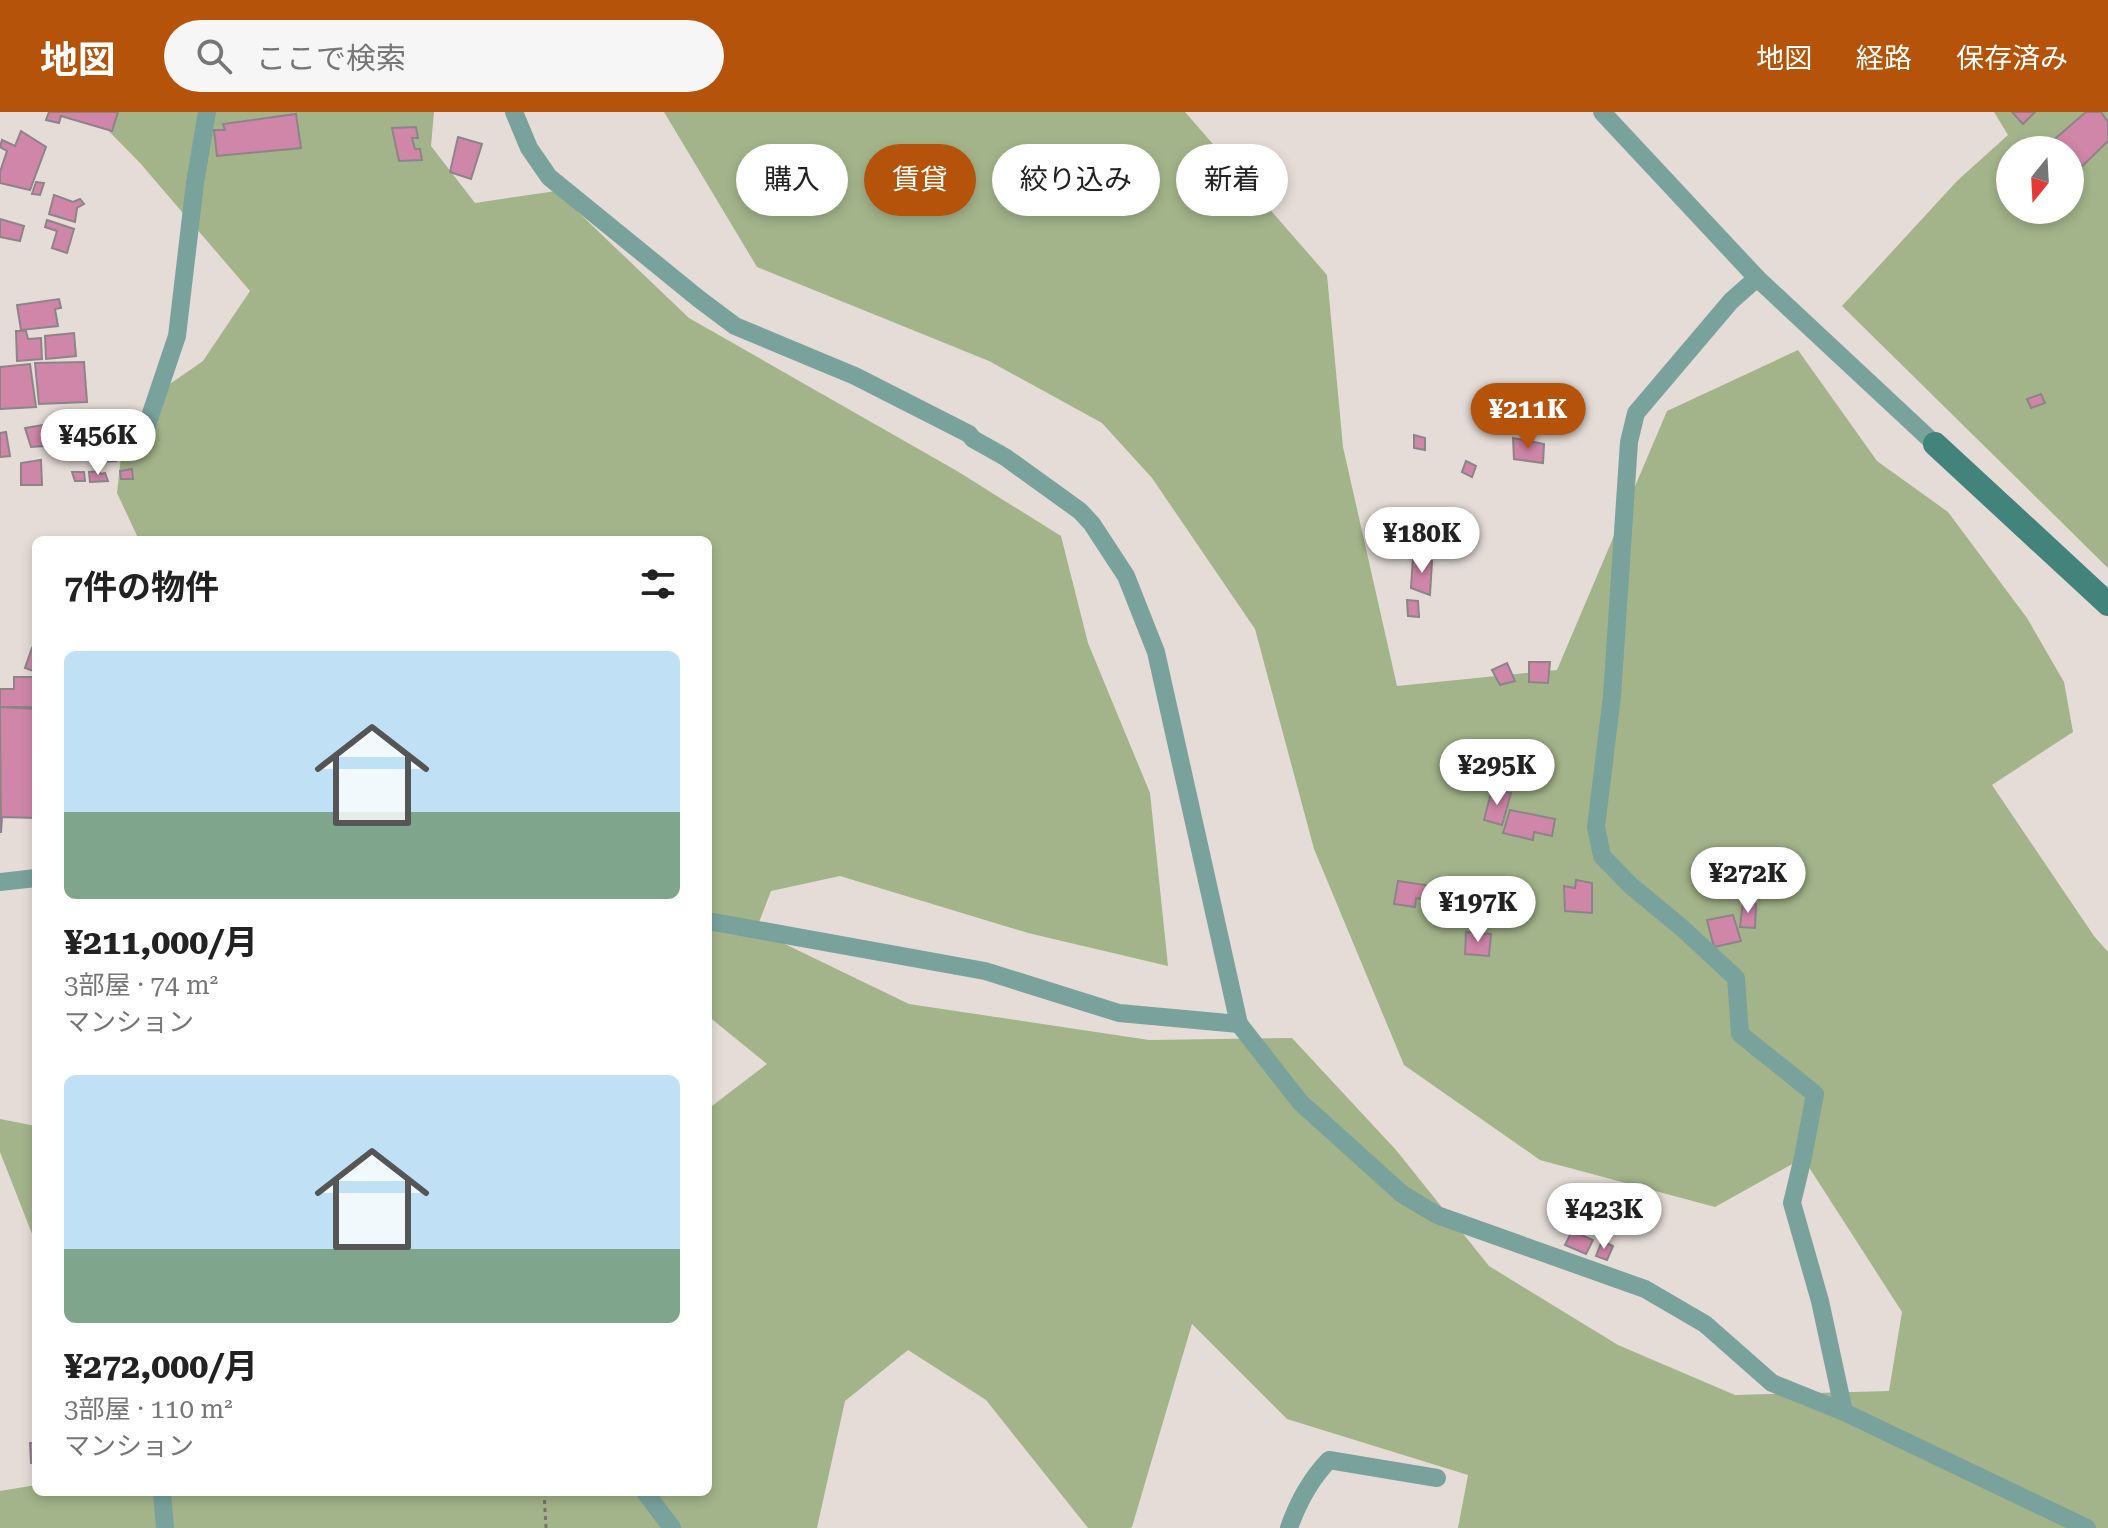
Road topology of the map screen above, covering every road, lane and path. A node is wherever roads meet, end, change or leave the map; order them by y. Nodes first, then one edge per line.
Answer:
1 (207, 112) edge
2 (514, 112) edge
3 (1602, 112) edge
4 (1757, 278) junction
5 (146, 428) dead end
6 (1935, 444) joint
7 (2108, 604) edge
8 (32, 878) edge
9 (0, 882) edge
10 (712, 922) edge
11 (1239, 1024) junction
12 (1844, 1412) junction
13 (1437, 1478) dead end
14 (162, 1496) edge
15 (544, 1496) edge
16 (648, 1496) edge
17 (165, 1528) edge
18 (546, 1528) edge
19 (672, 1528) edge
20 (1289, 1528) edge
21 (2087, 1528) edge

1 - 5 street
2 - 11 street
3 - 4 street
4 - 6 street
4 - 12 street
6 - 7 street
8 - 9 street
10 - 11 street
11 - 12 street
12 - 21 street
13 - 20 street
14 - 17 street
15 - 18 path
16 - 19 street

